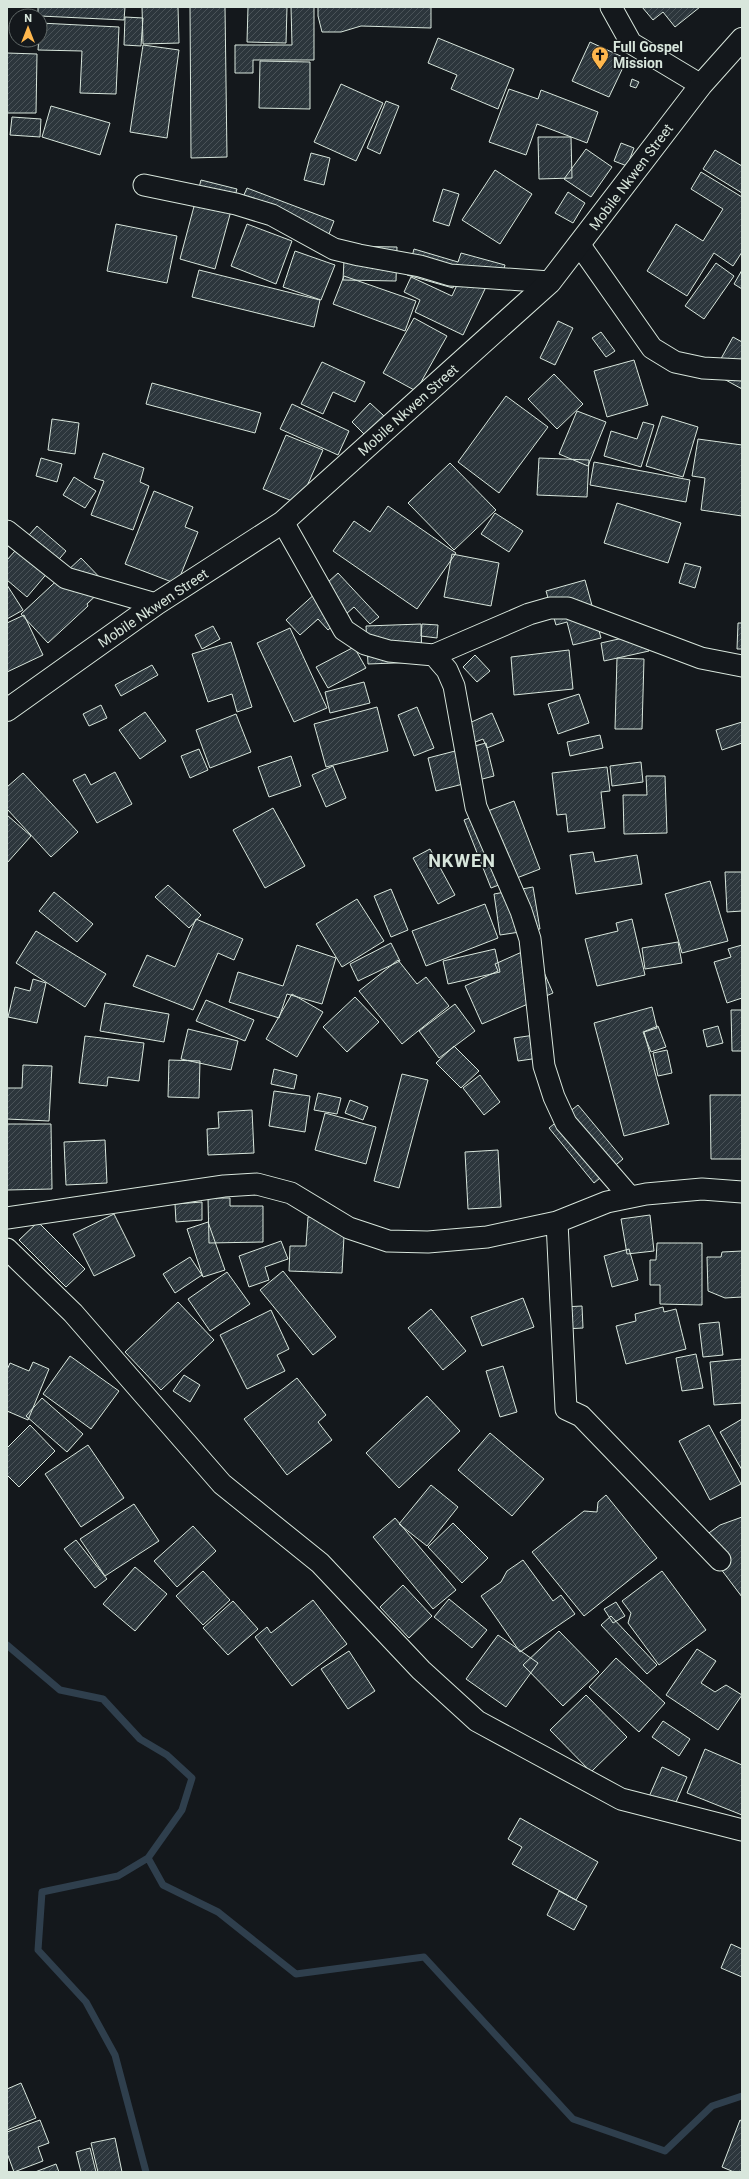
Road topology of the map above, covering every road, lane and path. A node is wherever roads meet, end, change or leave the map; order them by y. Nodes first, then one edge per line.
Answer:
1 (611, 7) edge
2 (742, 39) edge
3 (701, 85) junction
4 (144, 185) dead end
5 (579, 244) junction
6 (550, 282) junction
7 (742, 370) edge
8 (283, 522) junction
9 (7, 531) edge
10 (156, 604) junction
11 (434, 655) junction
12 (742, 666) edge
13 (7, 710) edge
14 (742, 1192) edge
15 (630, 1197) junction
16 (7, 1218) edge
17 (557, 1222) junction
18 (7, 1249) edge
19 (720, 1560) dead end
20 (742, 1830) edge

1 - 3 street
2 - 3 highway, Mobile Nkwen Street
3 - 5 highway, Mobile Nkwen Street
4 - 6 street
5 - 6 highway, Mobile Nkwen Street
5 - 7 street
6 - 8 highway, Mobile Nkwen Street
8 - 10 highway, Mobile Nkwen Street
8 - 11 street
9 - 10 street
10 - 13 highway, Mobile Nkwen Street
11 - 12 street
11 - 15 street
14 - 15 street
15 - 17 street
16 - 17 street
17 - 19 street
18 - 20 street

